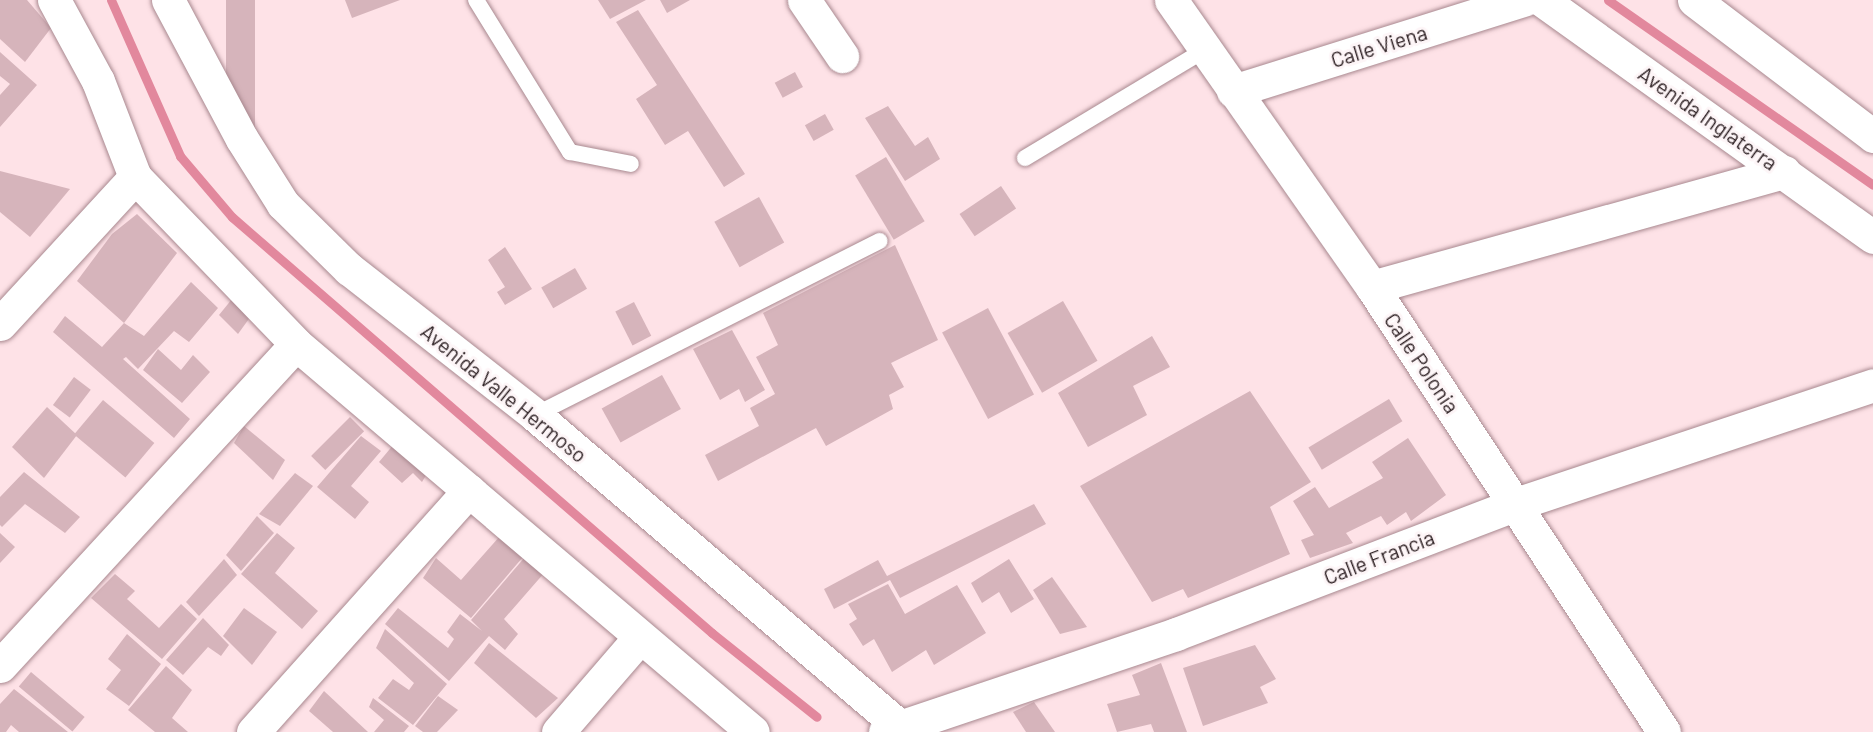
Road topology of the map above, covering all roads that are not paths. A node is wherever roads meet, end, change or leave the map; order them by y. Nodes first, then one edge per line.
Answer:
1 (54, 0) edge
2 (168, 0) edge
3 (476, 0) edge
4 (804, 0) edge
5 (1171, 0) edge
6 (1524, 0) edge
7 (1542, 0) edge
8 (1694, 0) edge
9 (1205, 50) junction
10 (842, 56) dead end
11 (1233, 92) junction
12 (1873, 136) edge
13 (1024, 158) dead end
14 (631, 164) dead end
15 (1784, 172) junction
16 (135, 177) junction
17 (1873, 237) edge
18 (879, 241) dead end
19 (1372, 287) junction
20 (0, 324) edge
21 (296, 344) junction
22 (1873, 385) edge
23 (535, 415) junction
24 (469, 490) junction
25 (1516, 504) junction
26 (639, 638) junction
27 (0, 666) edge
28 (897, 730) edge
29 (253, 732) edge
30 (558, 732) edge
31 (753, 732) edge
32 (1664, 732) edge

1 - 16 street
2 - 23 street, Avenida Valle Hermoso
3 - 14 lane
4 - 10 street
5 - 9 street, Calle Polonia
6 - 11 street, Calle Viena
7 - 15 street, Avenida Inglaterra
8 - 12 street
9 - 11 street, Calle Polonia
9 - 13 lane
11 - 19 street, Calle Polonia
15 - 17 street, Avenida Inglaterra
15 - 19 street
16 - 20 street
16 - 21 street
18 - 23 lane
19 - 25 street, Calle Polonia
21 - 24 street
21 - 27 street
22 - 25 street, Calle Francia
23 - 28 street, Avenida Valle Hermoso
24 - 26 street
24 - 29 street
25 - 28 street, Calle Francia
25 - 32 street, Calle Polonia
26 - 30 street
26 - 31 street

